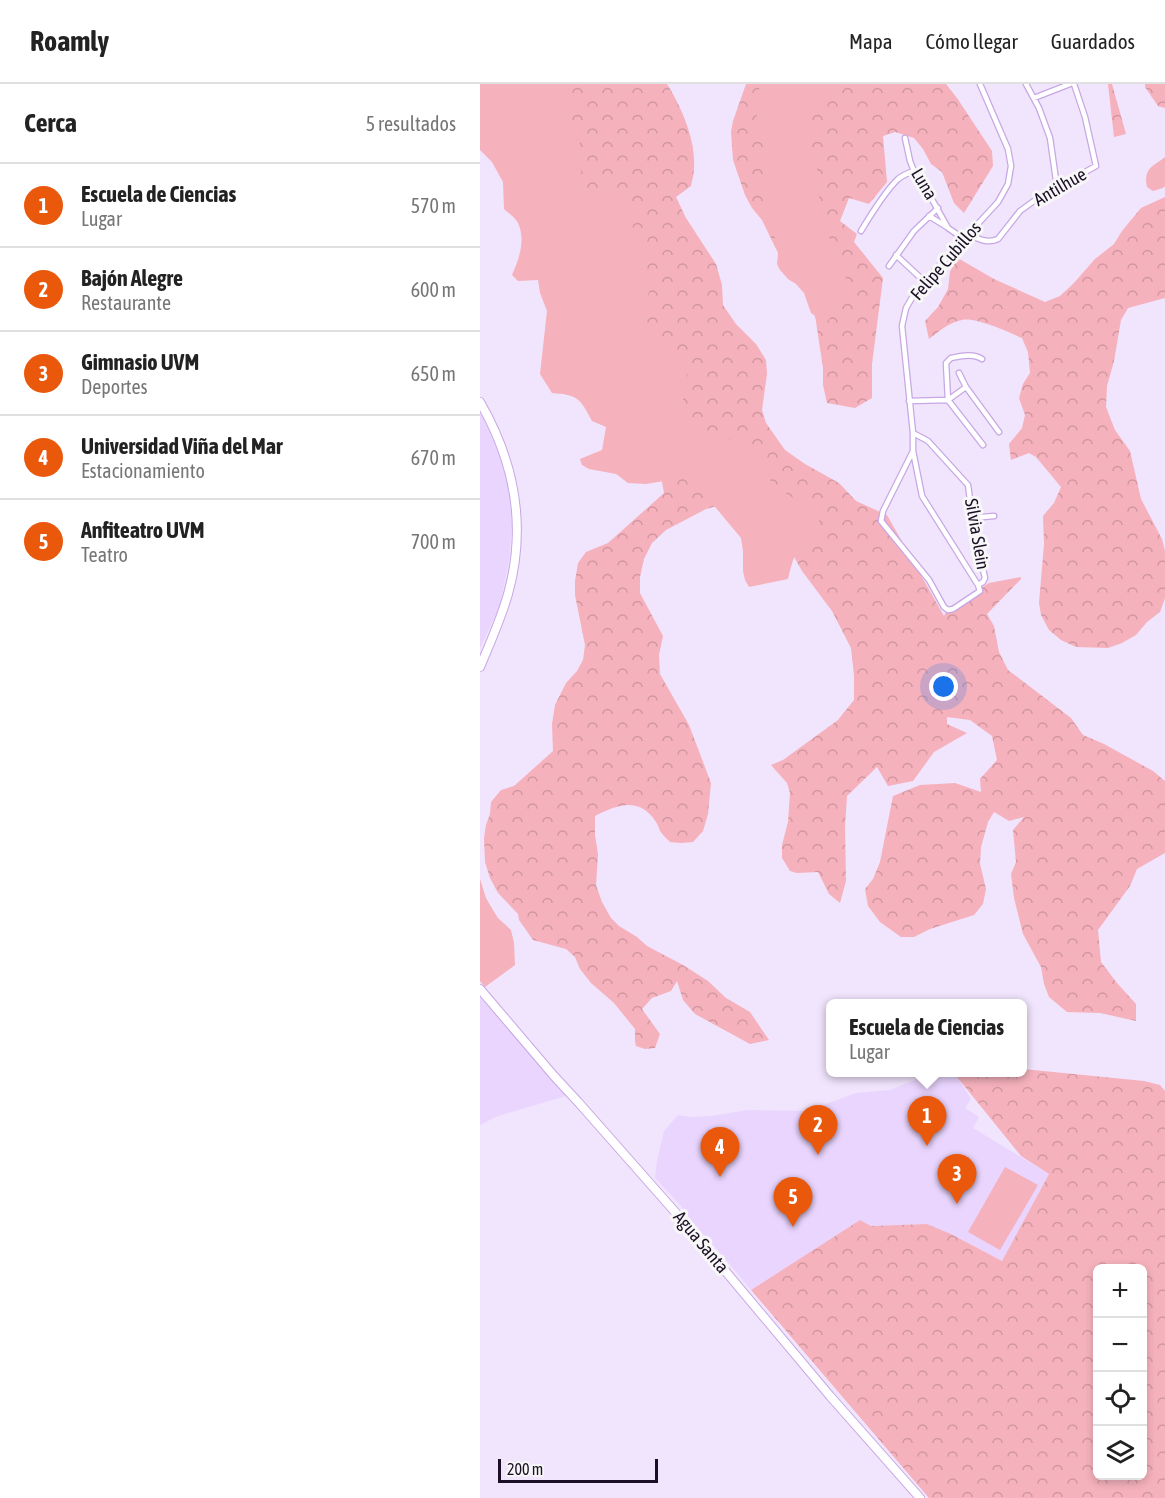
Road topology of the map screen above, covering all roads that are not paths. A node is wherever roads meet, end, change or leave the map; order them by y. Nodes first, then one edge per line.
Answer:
1 (980, 84) edge
2 (1026, 84) edge
3 (1072, 84) edge
4 (1034, 98) junction
5 (905, 138) dead end
6 (914, 171) junction
7 (1057, 187) junction
8 (938, 208) junction
9 (929, 216) junction
10 (948, 228) junction
11 (861, 231) dead end
12 (968, 234) junction
13 (964, 239) junction
14 (896, 255) junction
15 (889, 266) dead end
16 (926, 282) junction
17 (982, 359) dead end
18 (959, 373) dead end
19 (966, 387) junction
20 (948, 400) junction
21 (909, 401) junction
22 (480, 402) edge
23 (999, 432) dead end
24 (913, 433) junction
25 (983, 445) dead end
26 (913, 451) junction
27 (994, 516) dead end
28 (972, 518) junction
29 (978, 585) junction
30 (480, 667) edge
31 (480, 989) edge
32 (920, 1498) edge

1 - 12 street, Felipe Cubillos
2 - 4 street
3 - 4 street
3 - 7 street, Antilhue
4 - 7 street
5 - 6 street, Luna
6 - 8 street, Luna
6 - 11 street
7 - 12 street, Antilhue
8 - 9 street
8 - 10 street, Luna
9 - 10 street, Luna
9 - 14 street
10 - 13 street, Luna
12 - 13 street, Felipe Cubillos
13 - 16 street, Felipe Cubillos
14 - 15 street
14 - 16 street
16 - 21 street, Felipe Cubillos
17 - 20 street
18 - 19 street
19 - 20 street
19 - 23 street
20 - 21 street
20 - 25 street
21 - 24 street, Felipe Cubillos
22 - 30 main road
24 - 26 street, Felipe Cubillos
24 - 28 street, Silvia Slein
26 - 29 street, Felipe Cubillos
26 - 29 street
27 - 28 street
28 - 29 street, Silvia Slein
31 - 32 main road, Agua Santa

